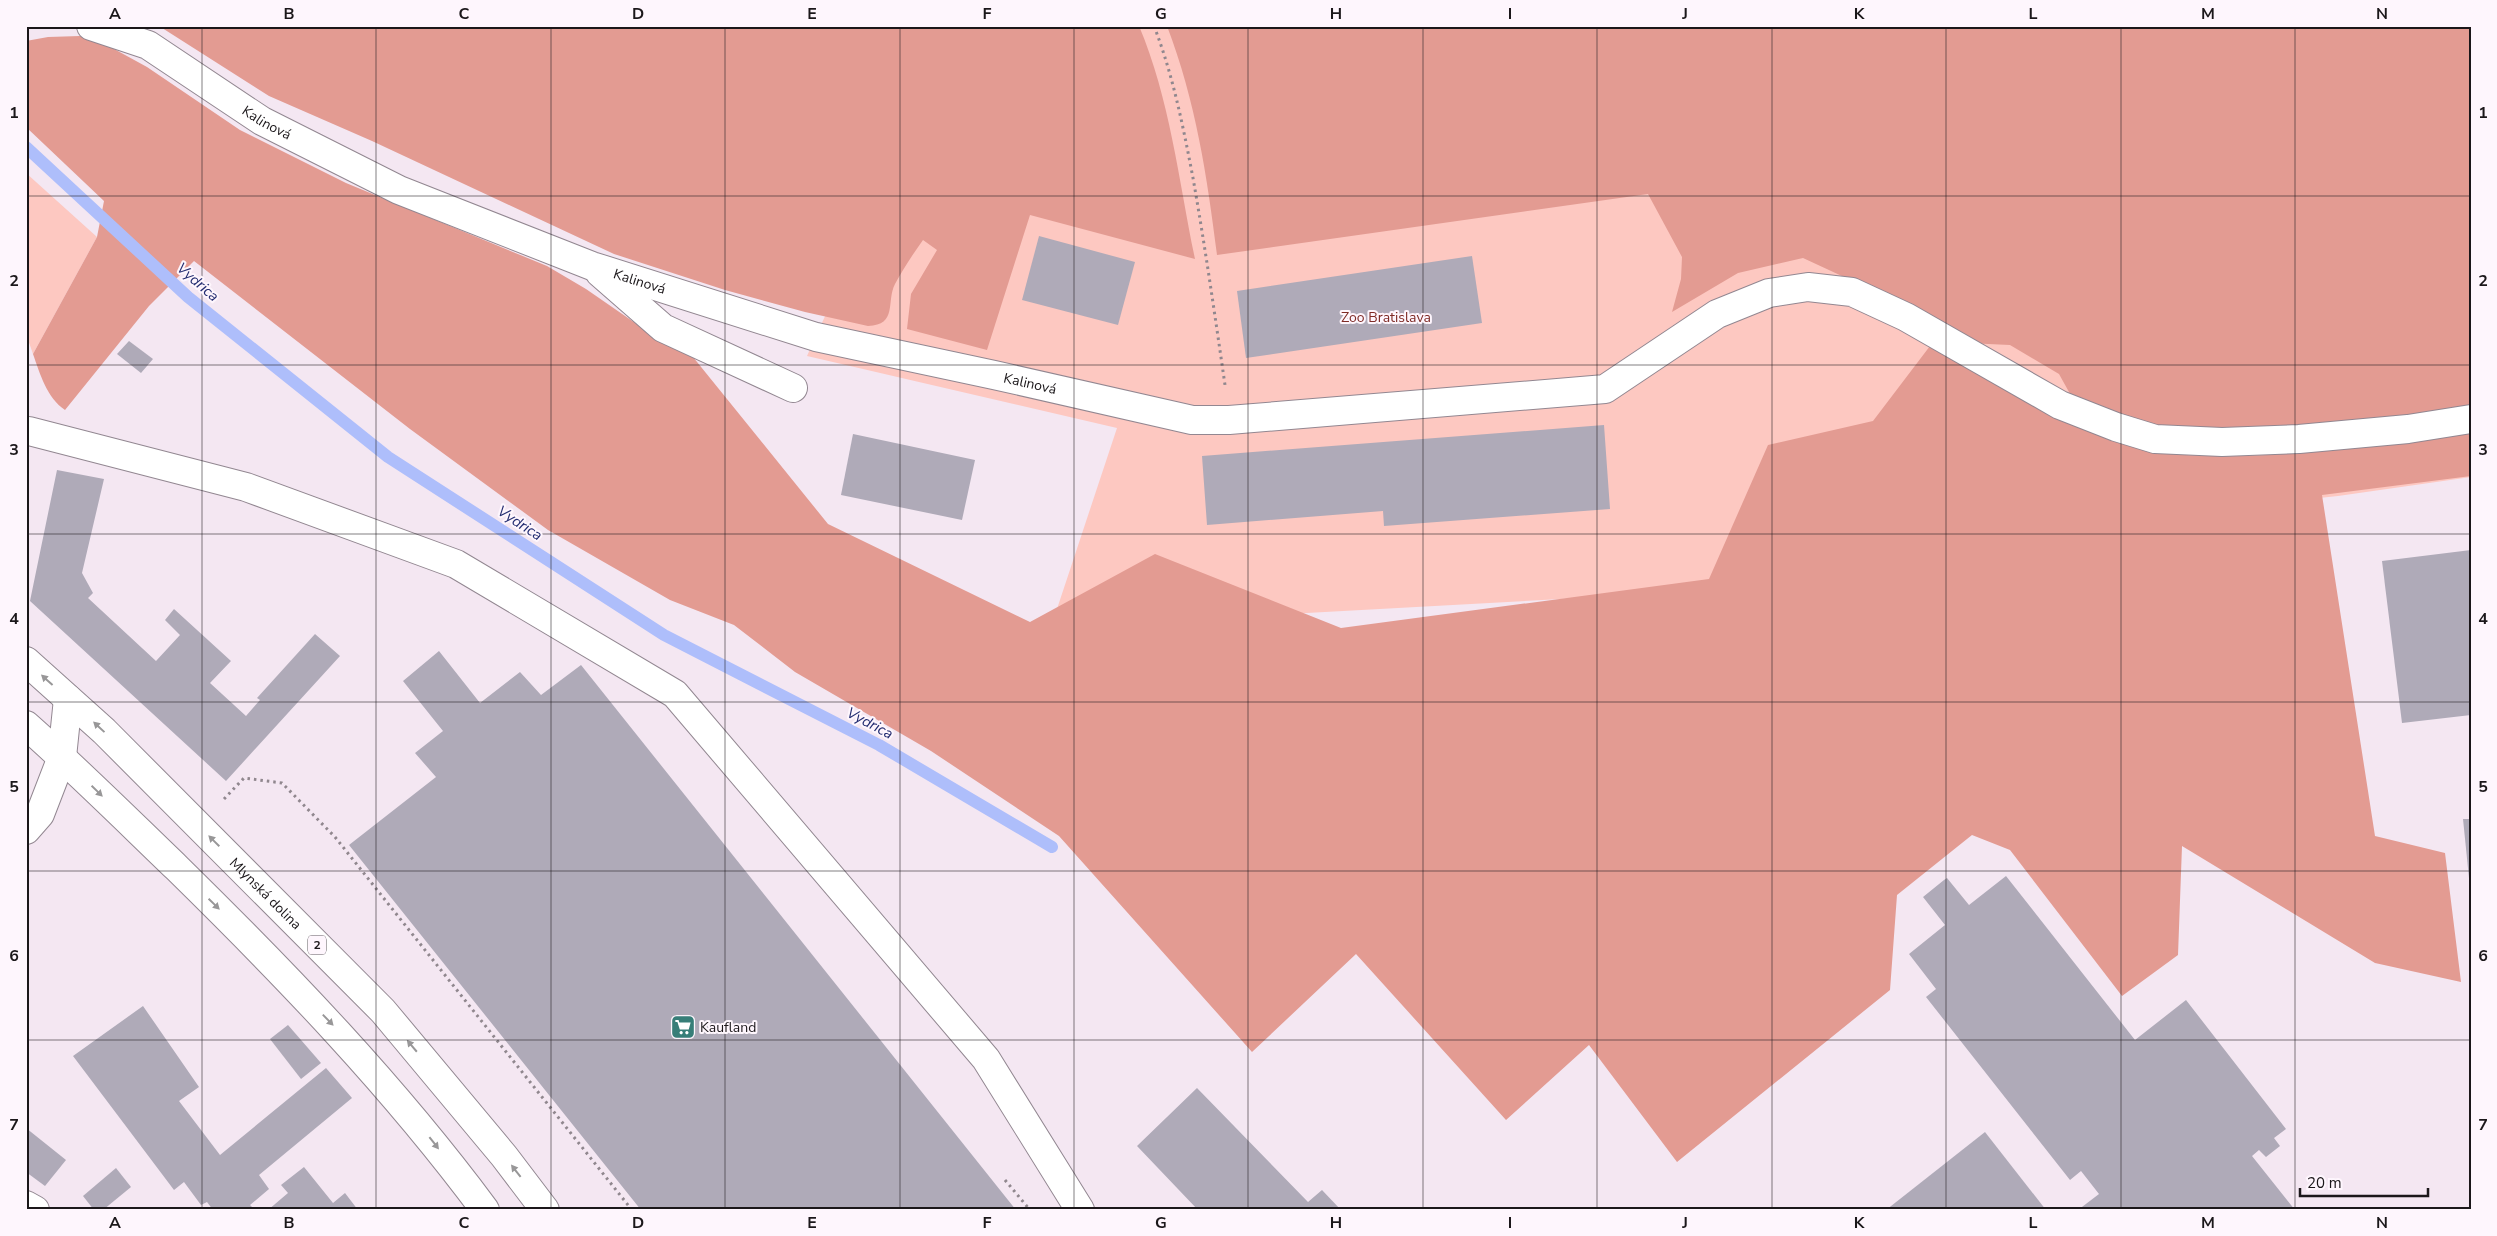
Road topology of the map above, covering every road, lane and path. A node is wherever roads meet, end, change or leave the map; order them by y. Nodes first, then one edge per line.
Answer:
1 (91, 26) edge
2 (1154, 26) edge
3 (592, 266) junction
4 (793, 388) dead end
5 (2471, 419) edge
6 (1229, 420) junction
7 (27, 427) edge
8 (26, 661) edge
9 (68, 699) junction
10 (26, 725) edge
11 (62, 757) junction
12 (221, 802) dead end
13 (26, 830) edge
14 (1005, 1180) dead end
15 (26, 1205) edge
16 (35, 1210) edge
17 (485, 1210) edge
18 (545, 1210) edge
19 (632, 1210) edge
20 (1030, 1210) edge
21 (1080, 1210) edge

1 - 3 main road, Kalinová
2 - 6 path
3 - 4 main road
3 - 6 main road, Kalinová
5 - 6 main road, Kalinová
7 - 21 main road
9 -> 8 main road, Mlynská dolina / 2
9 - 11 main road
18 -> 9 main road, Mlynská dolina / 2
10 - 11 main road
11 - 13 main road
11 -> 17 main road
12 - 19 path
14 - 20 path
15 - 16 main road

